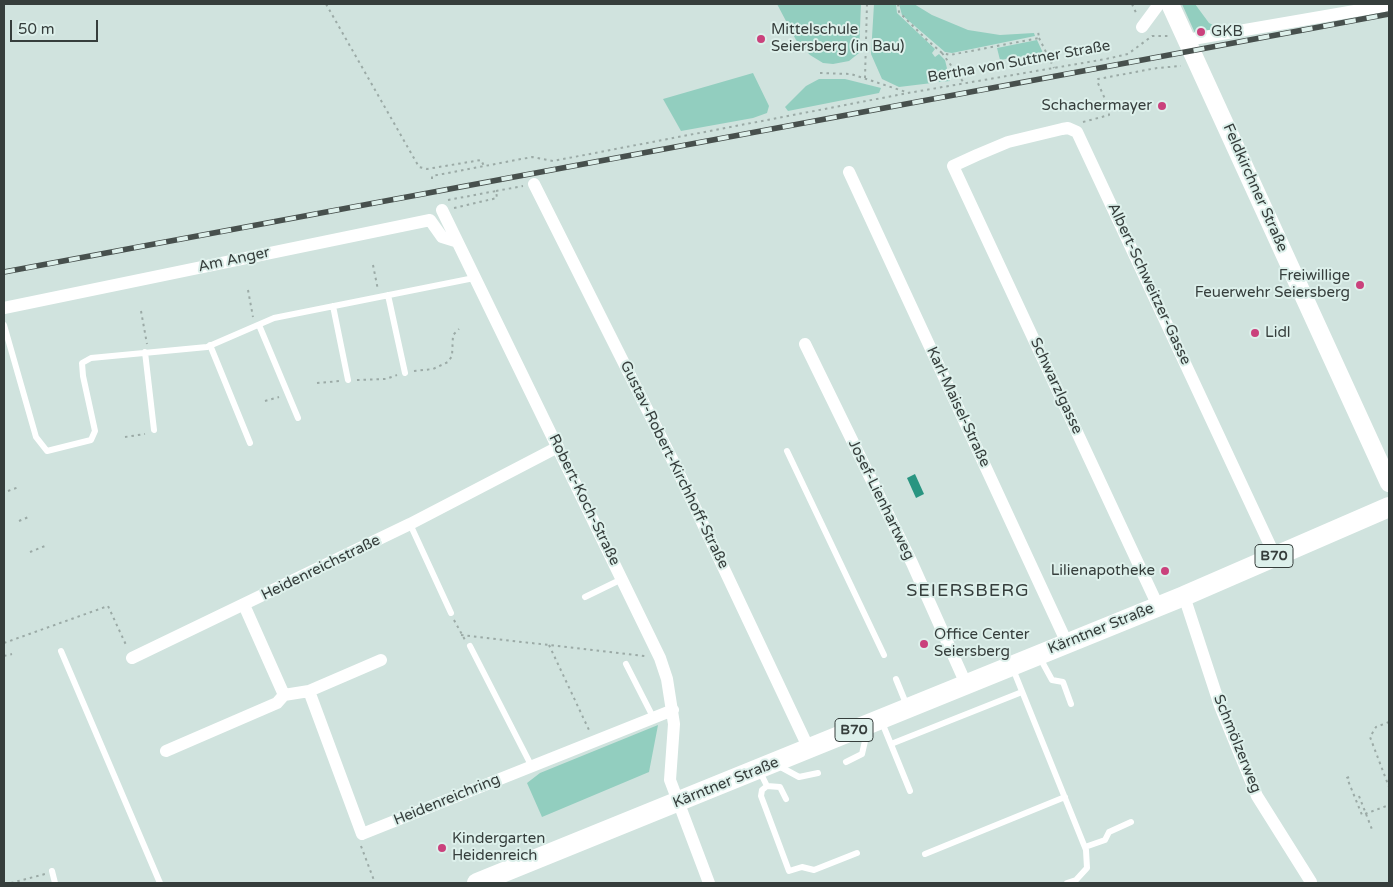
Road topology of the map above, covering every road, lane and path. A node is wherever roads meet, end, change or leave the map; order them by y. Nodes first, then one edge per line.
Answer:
1 (326, 4) edge
2 (868, 4) edge
3 (898, 4) edge
4 (1159, 4) edge
5 (1170, 4) edge
6 (1389, 5) edge
7 (1142, 26) dead end
8 (1038, 31) dead end
9 (1040, 38) junction
10 (1187, 40) junction
11 (942, 53) junction
12 (1198, 64) junction
13 (1054, 68) junction
14 (820, 73) dead end
15 (865, 78) junction
16 (964, 83) junction
17 (908, 93) junction
18 (1073, 129) junction
19 (484, 166) junction
20 (849, 172) dead end
21 (432, 179) dead end
22 (534, 184) joint
23 (496, 191) junction
24 (444, 205) junction
25 (455, 241) junction
26 (373, 265) dead end
27 (474, 278) junction
28 (248, 290) dead end
29 (388, 295) junction
30 (380, 297) junction
31 (333, 306) junction
32 (4, 308) edge
33 (141, 311) dead end
34 (4, 324) edge
35 (257, 326) junction
36 (805, 344) dead end
37 (210, 346) junction
38 (147, 352) junction
39 (404, 373) dead end
40 (348, 380) dead end
41 (287, 394) junction
42 (265, 402) dead end
43 (298, 418) dead end
44 (154, 430) joint
45 (126, 437) dead end
46 (250, 443) dead end
47 (558, 447) junction
48 (787, 451) dead end
49 (1389, 483) edge
50 (19, 487) dead end
51 (8, 491) dead end
52 (1389, 507) edge
53 (31, 516) dead end
54 (19, 521) dead end
55 (410, 524) junction
56 (44, 546) dead end
57 (30, 552) dead end
58 (1275, 556) junction
59 (622, 579) junction
60 (1184, 596) junction
61 (585, 597) dead end
62 (244, 605) junction
63 (1158, 606) junction
64 (451, 613) joint
65 (461, 635) junction
66 (4, 643) edge
67 (1067, 643) junction
68 (548, 645) junction
69 (470, 646) joint
70 (61, 651) dead end
71 (12, 654) dead end
72 (1040, 654) junction
73 (884, 655) dead end
74 (4, 656) edge
75 (132, 658) joint
76 (660, 658) junction
77 (381, 660) dead end
78 (626, 664) dead end
79 (1012, 665) junction
80 (896, 679) dead end
81 (966, 684) junction
82 (309, 691) junction
83 (1022, 692) junction
84 (284, 695) junction
85 (1071, 704) dead end
86 (908, 708) junction
87 (673, 710) junction
88 (653, 717) junction
89 (875, 722) junction
90 (1388, 723) edge
91 (594, 741) junction
92 (891, 744) junction
93 (809, 749) junction
94 (166, 752) dead end
95 (846, 762) dead end
96 (532, 767) junction
97 (766, 773) junction
98 (818, 773) dead end
99 (1348, 777) dead end
100 (1389, 787) edge
101 (910, 791) dead end
102 (1359, 796) dead end
103 (1065, 797) junction
104 (786, 799) dead end
105 (678, 802) junction
106 (1389, 805) edge
107 (1366, 814) junction
108 (1131, 822) dead end
109 (1373, 832) dead end
110 (362, 834) junction
111 (1085, 847) junction
112 (857, 853) dead end
113 (925, 854) dead end
114 (52, 872) joint
115 (1311, 882) dead end
116 (11, 883) edge
117 (55, 883) edge
118 (160, 883) edge
119 (376, 883) edge
120 (477, 883) edge
121 (710, 883) edge
122 (1067, 883) edge

1 - 19 path
2 - 15 path
3 - 11 path
4 - 7 street
5 - 10 main road, Feldkirchner Straße
6 - 10 street
8 - 9 path
9 - 11 path
9 - 13 path
10 - 12 main road, Feldkirchner Straße
10 - 13 path, Bertha von Suttner Straße
11 - 16 path
12 - 18 path
12 - 49 main road, Feldkirchner Straße
13 - 16 path, Bertha von Suttner Straße
14 - 15 path
15 - 17 path
16 - 17 path, Bertha von Suttner Straße
17 - 19 path, Bertha von Suttner Straße
18 - 58 street, Albert-Schweitzer-Gasse
18 - 63 street, Schwarzlgasse
19 - 21 path, Bertha von Suttner Straße
20 - 67 street, Karl-Maisel-Straße
22 - 23 path
22 - 93 street, Gustav-Robert-Kirchhoff-Straße
23 - 24 path
23 - 24 path
24 - 25 street, Robert-Koch-Straße
25 - 27 street, Robert-Koch-Straße
25 - 32 street, Am Anger
26 - 30 path
27 - 29 lane
27 - 47 street, Robert-Koch-Straße
28 - 35 path
29 - 30 lane
29 - 39 lane
30 - 31 lane
31 - 35 lane
31 - 40 lane
33 - 38 path
34 - 38 lane
35 - 37 lane
35 - 41 lane
36 - 81 street, Josef-Lienhartweg
37 - 38 lane
37 - 46 lane
38 - 44 lane
41 - 42 path
41 - 43 lane
44 - 45 path
47 - 55 street, Heidenreichstraße
47 - 59 street, Robert-Koch-Straße
48 - 73 lane
50 - 51 path
52 - 58 main road, Kärntner Straße / B70
53 - 54 path
55 - 62 street, Heidenreichstraße
55 - 64 lane
56 - 57 path
58 - 60 main road, Kärntner Straße / B70
59 - 61 lane
59 - 76 street, Robert-Koch-Straße
60 - 63 main road, Kärntner Straße / B70
60 - 115 street, Schmölzerweg
62 - 75 street, Heidenreichstraße
62 - 84 street
63 - 67 main road, Kärntner Straße / B70
64 - 65 path
65 - 68 path
65 - 69 path
66 - 75 path
67 - 72 main road, Kärntner Straße / B70
68 - 76 path
68 - 91 path
69 - 96 lane
70 - 118 lane
71 - 74 path
72 - 79 main road, Kärntner Straße / B70
72 - 85 lane
76 - 87 street, Robert-Koch-Straße
77 - 82 street
78 - 88 lane
79 - 81 main road, Kärntner Straße / B70
79 - 83 lane
80 - 86 lane
81 - 86 main road, Kärntner Straße / B70
82 - 84 street
82 - 110 street
83 - 92 lane
83 - 103 lane
84 - 94 street
86 - 89 main road, Kärntner Straße / B70
87 - 88 street, Heidenreichring
87 - 105 street, Robert-Koch-Straße
88 - 91 street, Heidenreichring
89 - 92 lane
89 - 93 main road, Kärntner Straße / B70
89 - 95 lane
90 - 100 path
91 - 96 street, Heidenreichring
92 - 101 lane
93 - 97 main road, Kärntner Straße / B70
96 - 110 street, Heidenreichring
97 - 98 lane
97 - 104 lane
97 - 105 main road, Kärntner Straße / B70
97 - 112 lane
99 - 107 path
102 - 107 path
103 - 111 lane
103 - 113 lane
105 - 120 main road, Kärntner Straße / B70
105 - 121 street, Robert-Koch-Straße
106 - 107 path
107 - 109 path
108 - 111 lane
110 - 119 path
111 - 122 lane
114 - 116 path
114 - 117 lane

